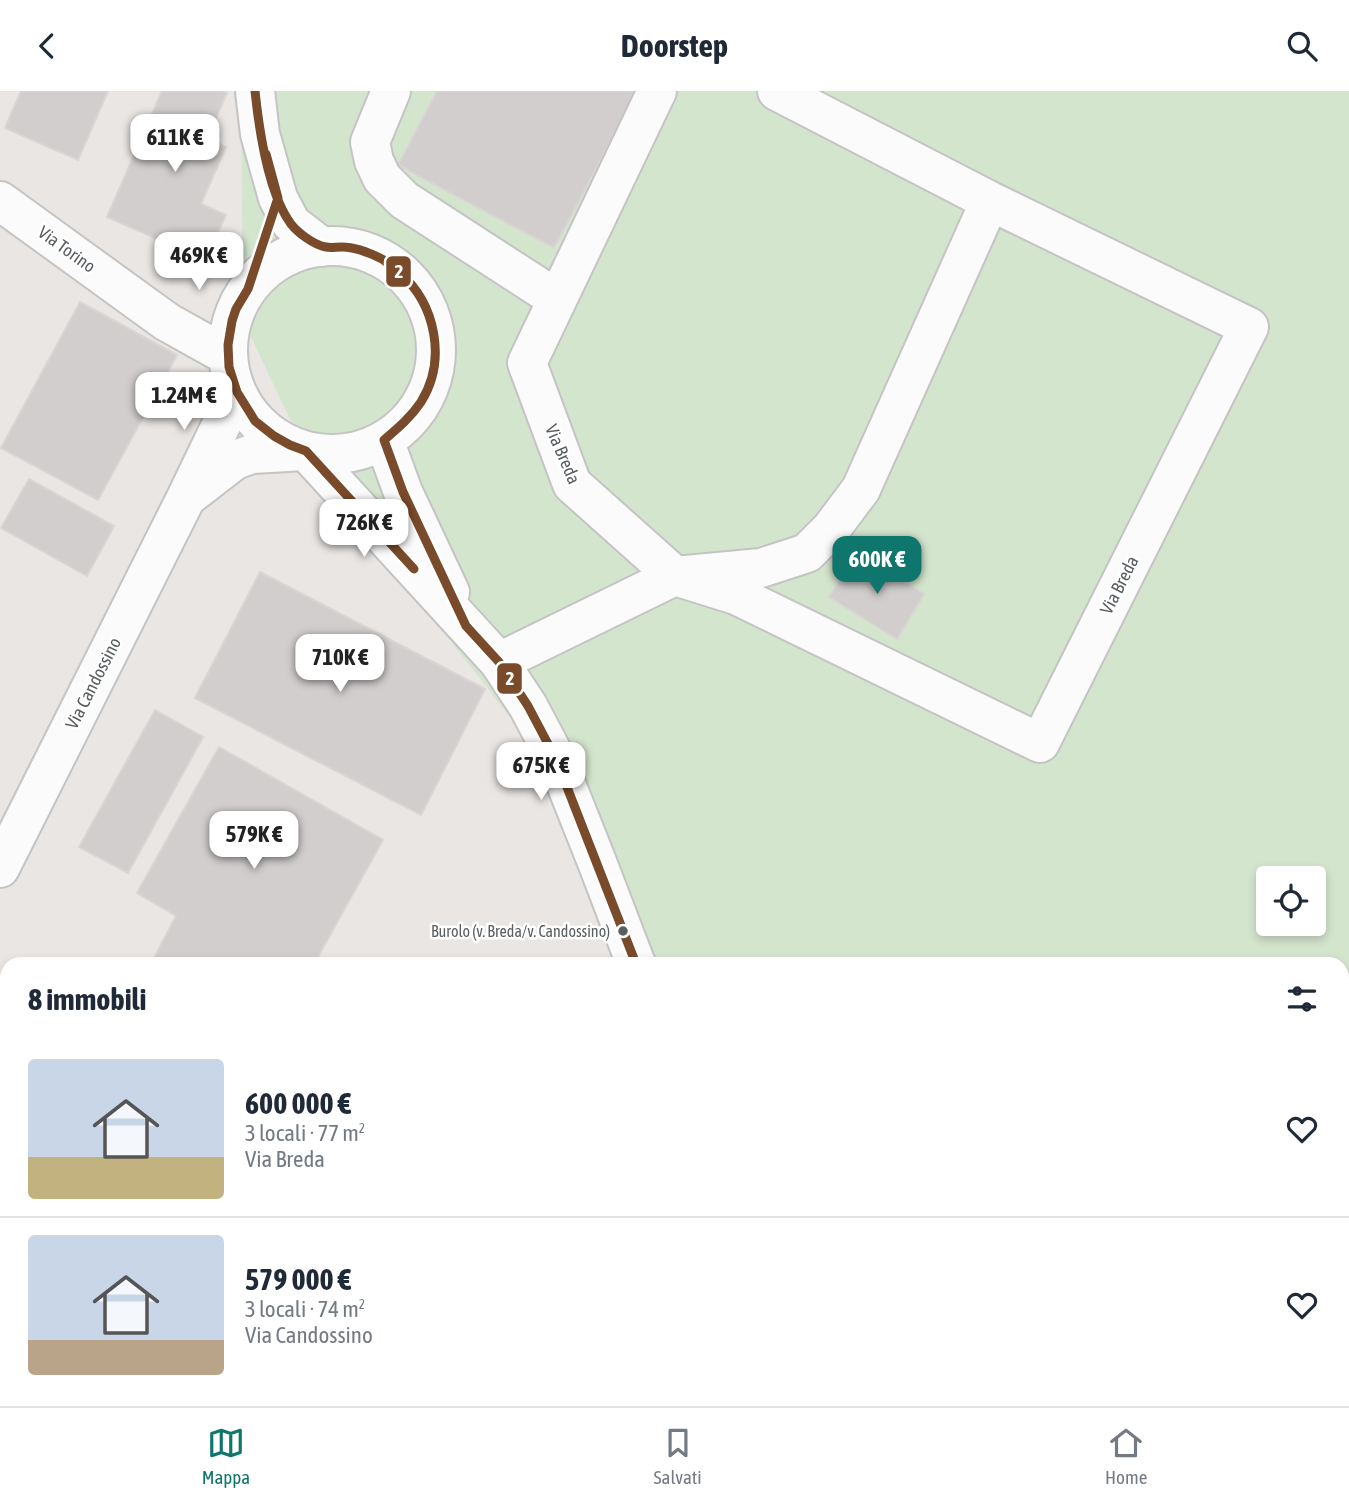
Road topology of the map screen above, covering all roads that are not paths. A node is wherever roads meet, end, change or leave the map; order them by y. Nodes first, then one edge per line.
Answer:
1 (255, 91) edge
2 (657, 91) edge
3 (777, 91) edge
4 (382, 94) edge
5 (278, 198) junction
6 (0, 201) edge
7 (990, 201) junction
8 (322, 247) junction
9 (557, 299) junction
10 (236, 339) junction
11 (384, 440) junction
12 (306, 451) junction
13 (186, 498) junction
14 (675, 576) junction
15 (466, 626) junction
16 (499, 662) junction
17 (0, 868) edge
18 (633, 957) edge

1 - 5 street
2 - 9 street, Via Breda
3 - 7 street, Via Breda
4 - 9 street
5 - 8 street
5 - 10 street, Via Candossino
6 - 10 street, Via Torino
7 - 14 street
7 - 14 street, Via Breda
8 - 10 street
8 - 11 street
9 - 14 street, Via Breda
10 - 12 street
10 - 13 street, Via Candossino
11 - 12 street
11 - 15 street
12 - 13 street, Via Candossino
12 - 15 street
13 - 17 street, Via Candossino
14 - 16 street
15 - 16 street
16 - 18 street

